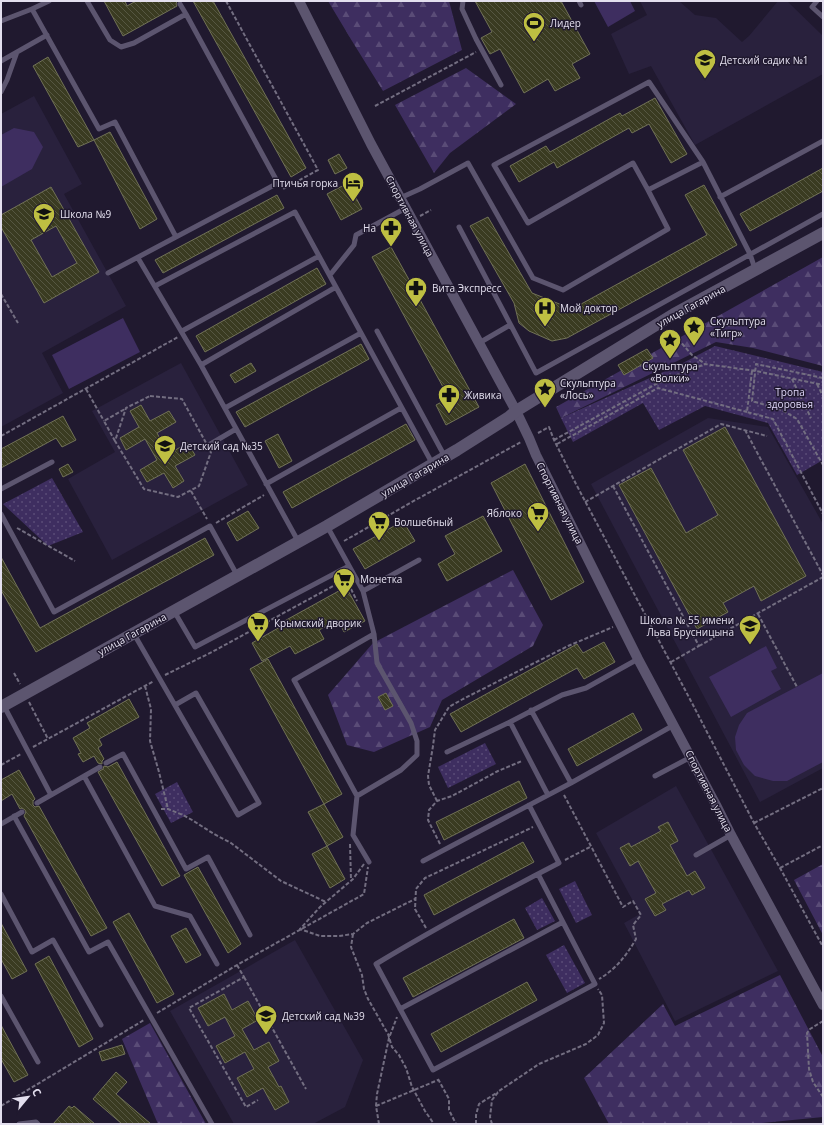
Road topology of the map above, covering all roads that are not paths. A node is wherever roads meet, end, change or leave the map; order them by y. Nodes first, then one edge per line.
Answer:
1 (49, 1) edge
2 (87, 1) edge
3 (298, 1) edge
4 (463, 1) edge
5 (817, 1) edge
6 (180, 4) dead end
7 (32, 9) junction
8 (186, 14) junction
9 (823, 17) edge
10 (1, 21) edge
11 (47, 35) junction
12 (18, 52) junction
13 (1, 61) edge
14 (501, 85) dead end
15 (1, 92) edge
16 (823, 141) edge
17 (702, 162) junction
18 (648, 190) junction
19 (720, 196) junction
20 (400, 198) junction
21 (406, 208) junction
22 (823, 214) edge
23 (458, 227) dead end
24 (823, 234) edge
25 (176, 237) junction
26 (750, 254) junction
27 (319, 256) junction
28 (138, 258) junction
29 (756, 270) junction
30 (108, 274) dead end
31 (330, 275) junction
32 (155, 286) junction
33 (336, 287) junction
34 (510, 325) junction
35 (377, 331) dead end
36 (183, 333) junction
37 (361, 333) junction
38 (479, 343) junction
39 (201, 364) junction
40 (225, 408) junction
41 (402, 408) junction
42 (516, 412) junction
43 (236, 430) junction
44 (207, 446) road end
45 (445, 457) junction
46 (52, 462) dead end
47 (433, 464) junction
48 (266, 484) junction
49 (1, 489) edge
50 (1, 514) edge
51 (327, 526) junction
52 (298, 541) junction
53 (419, 560) dead end
54 (349, 566) junction
55 (237, 575) junction
56 (363, 592) junction
57 (174, 610) junction
58 (134, 633) junction
59 (374, 634) junction
60 (638, 659) junction
61 (2, 704) edge
62 (175, 705) junction
63 (531, 710) junction
64 (510, 722) junction
65 (674, 725) junction
66 (447, 752) dead end
67 (691, 757) junction
68 (106, 763) dead end
69 (100, 767) dead end
70 (84, 776) junction
71 (655, 776) dead end
72 (571, 783) junction
73 (51, 795) junction
74 (548, 795) junction
75 (357, 796) junction
76 (37, 803) dead end
77 (529, 805) junction
78 (22, 812) dead end
79 (14, 816) junction
80 (1, 824) edge
81 (731, 835) junction
82 (696, 855) dead end
83 (368, 861) road end
84 (423, 861) dead end
85 (538, 874) junction
86 (1, 894) edge
87 (563, 922) junction
88 (250, 935) dead end
89 (217, 964) dead end
90 (1, 996) edge
91 (823, 1005) edge
92 (400, 1009) junction
93 (101, 1025) dead end
94 (38, 1062) dead end
95 (19, 1124) edge
96 (38, 1124) edge
97 (212, 1124) edge

1 - 7 lane
2 - 8 lane
3 - 20 street, Спортивная улица
4 - 14 lane
5 - 9 lane
6 - 8 lane
7 - 10 lane
7 - 11 lane
8 - 25 lane
11 - 12 lane
11 - 25 lane
12 - 13 lane
12 - 15 lane
16 - 19 lane
17 - 18 lane
17 - 18 lane
17 - 19 lane
18 - 20 lane
19 - 26 lane
20 - 21 street, Спортивная улица
21 - 31 lane
21 - 38 street, Спортивная улица
22 - 26 lane
23 - 34 lane
24 - 29 street, улица Гагарина
25 - 28 lane
26 - 29 lane
26 - 34 lane
27 - 31 lane
27 - 32 lane
27 - 36 lane
28 - 30 lane
28 - 32 lane
29 - 42 street, улица Гагарина
31 - 33 lane
32 - 36 lane
33 - 37 lane
33 - 39 lane
34 - 38 lane
35 - 45 lane
36 - 39 lane
37 - 40 lane
37 - 41 lane
38 - 42 street, Спортивная улица
39 - 40 lane
40 - 43 lane
41 - 47 lane
41 - 48 lane
42 - 45 street, улица Гагарина
42 - 60 street, Спортивная улица
43 - 44 lane
43 - 48 lane
45 - 47 street, улица Гагарина
46 - 49 lane
47 - 51 street, улица Гагарина
48 - 52 lane
50 - 55 lane
51 - 52 street, улица Гагарина
51 - 54 lane
52 - 55 street, улица Гагарина
53 - 56 lane
54 - 56 lane
54 - 57 lane
55 - 57 street, улица Гагарина
56 - 59 lane
57 - 58 street, улица Гагарина
58 - 61 street, улица Гагарина
58 - 62 lane
59 - 75 lane
59 - 75 lane
60 - 63 lane
60 - 65 street, Спортивная улица
61 - 73 lane
62 - 62 lane
63 - 64 lane
63 - 72 lane
64 - 66 lane
64 - 74 lane
65 - 67 street, Спортивная улица
65 - 72 lane
67 - 71 lane
67 - 81 street, Спортивная улица
68 - 88 lane
69 - 70 lane
70 - 73 lane
70 - 89 lane
72 - 74 lane
73 - 76 lane
74 - 77 lane
75 - 83 lane
77 - 84 lane
77 - 85 lane
78 - 79 lane
79 - 80 lane
79 - 97 lane
81 - 82 lane
81 - 91 street, Спортивная улица
85 - 87 lane
85 - 92 lane
86 - 93 lane
87 - 92 lane
87 - 92 lane
90 - 94 lane
95 - 96 lane

